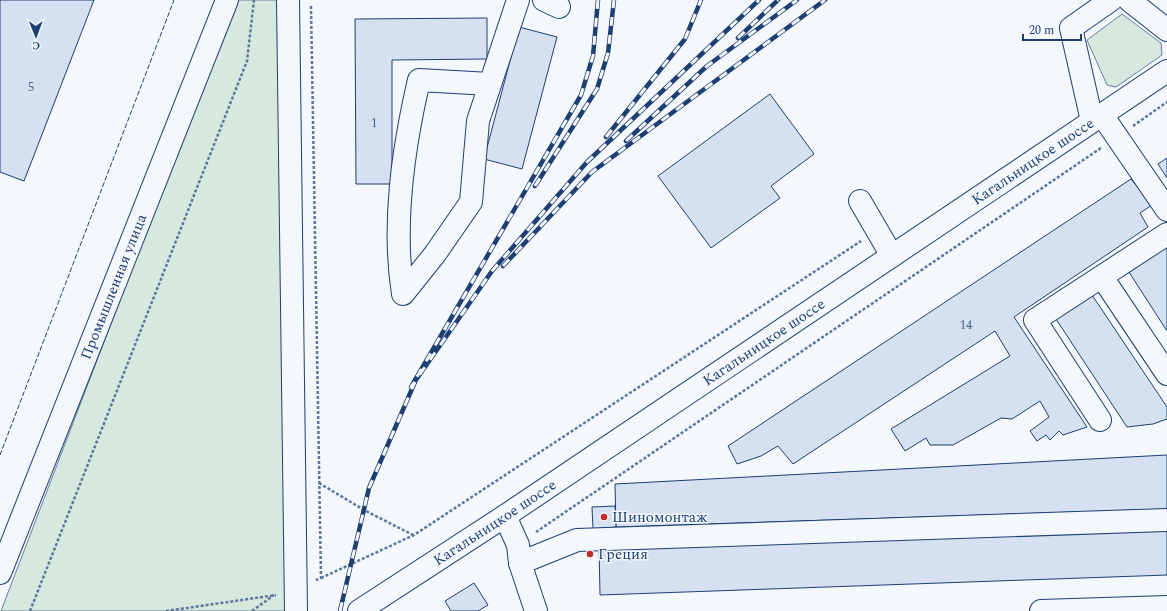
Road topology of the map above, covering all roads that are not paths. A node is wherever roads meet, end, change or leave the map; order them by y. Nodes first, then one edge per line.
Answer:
1 (227, 0) edge
2 (288, 0) edge
3 (518, 0) edge
4 (1111, 0) edge
5 (1129, 0) edge
6 (1167, 30) edge
7 (1167, 71) edge
8 (490, 84) junction
9 (1097, 118) junction
10 (860, 201) dead end
11 (1167, 210) edge
12 (1167, 234) edge
13 (892, 256) junction
14 (1102, 277) junction
15 (1167, 374) edge
16 (1100, 420) dead end
17 (505, 516) junction
18 (1167, 520) edge
19 (519, 554) junction
20 (0, 573) edge
21 (1167, 607) edge
22 (296, 611) edge
23 (359, 611) edge
24 (536, 611) edge
25 (1041, 611) edge

1 - 20 street, Промышленная улица
2 - 22 street
3 - 8 street
4 - 9 street
5 - 6 street
7 - 9 street, Кагальницкое шоссе
8 - 8 street
9 - 11 street
9 - 13 street, Кагальницкое шоссе
10 - 13 street
12 - 14 street
13 - 17 street, Кагальницкое шоссе
14 - 15 street
14 - 16 street
17 - 19 street
17 - 23 street, Кагальницкое шоссе
18 - 19 street
19 - 24 street
21 - 25 street

